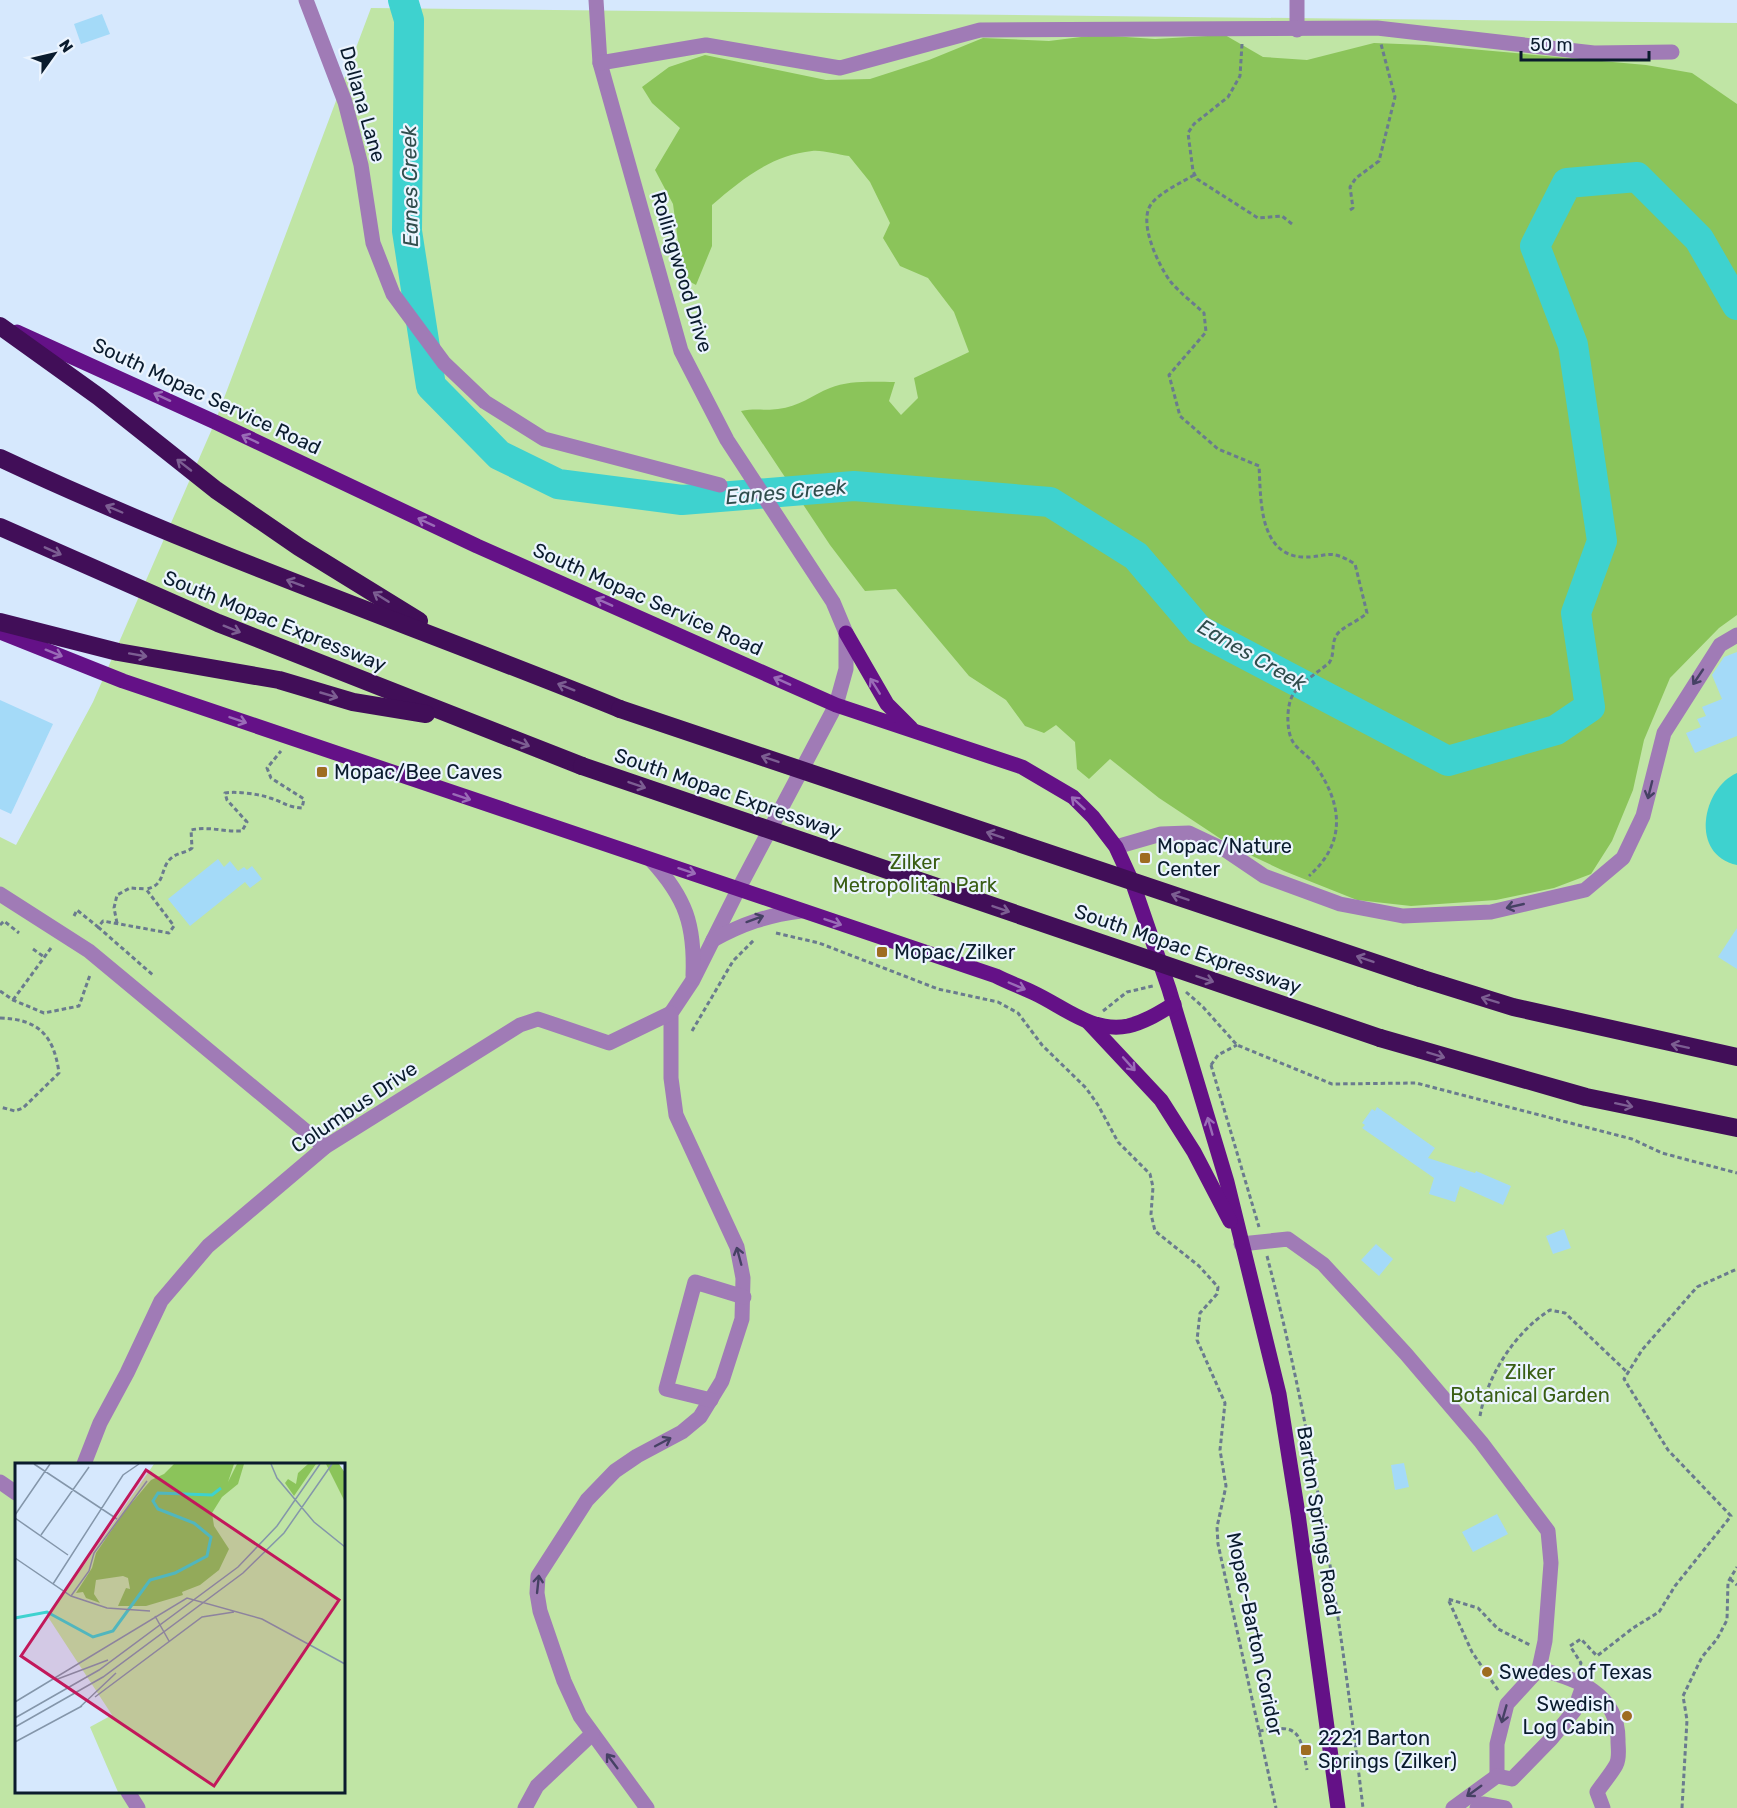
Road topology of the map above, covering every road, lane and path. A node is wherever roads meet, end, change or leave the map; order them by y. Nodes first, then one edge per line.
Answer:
1 (306, 0) edge
2 (596, 0) edge
3 (1297, 0) edge
4 (1377, 28) junction
5 (1242, 30) junction
6 (1297, 30) junction
7 (1672, 52) dead end
8 (600, 63) junction
9 (1194, 175) junction
10 (1350, 210) dead end
11 (1292, 224) dead end
12 (0, 325) edge
13 (0, 458) edge
14 (720, 485) dead end
15 (0, 527) edge
16 (0, 622) edge
17 (0, 632) edge
18 (846, 633) junction
19 (1737, 635) edge
20 (448, 639) junction
21 (836, 705) junction
22 (467, 722) junction
23 (913, 730) junction
24 (281, 750) dead end
25 (1116, 847) junction
26 (651, 860) junction
27 (739, 888) junction
28 (1296, 888) junction
29 (146, 889) junction
30 (0, 894) edge
31 (801, 911) junction
32 (74, 915) dead end
33 (117, 923) junction
34 (0, 925) edge
35 (98, 927) junction
36 (19, 933) dead end
37 (770, 934) dead end
38 (762, 935) dead end
39 (713, 940) junction
40 (51, 948) dead end
41 (33, 949) dead end
42 (44, 957) junction
43 (90, 975) dead end
44 (154, 976) dead end
45 (693, 980) junction
46 (1151, 986) dead end
47 (0, 991) edge
48 (1184, 991) dead end
49 (13, 1000) junction
50 (1173, 1004) junction
51 (671, 1013) junction
52 (0, 1018) edge
53 (1088, 1022) junction
54 (692, 1031) dead end
55 (1237, 1046) junction
56 (1737, 1057) edge
57 (1210, 1065) dead end
58 (0, 1107) edge
59 (1737, 1128) edge
60 (325, 1147) junction
61 (1737, 1173) edge
62 (1241, 1244) junction
63 (1737, 1269) edge
64 (744, 1297) junction
65 (1628, 1373) junction
66 (711, 1400) junction
67 (1476, 1436) junction
68 (84, 1463) edge
69 (0, 1482) edge
70 (15, 1492) edge
71 (1737, 1567) edge
72 (1730, 1579) junction
73 (1737, 1586) edge
74 (1543, 1652) junction
75 (1539, 1669) junction
76 (1579, 1677) junction
77 (1507, 1704) junction
78 (1259, 1731) junction
79 (592, 1734) junction
80 (1307, 1770) dead end
81 (1497, 1776) junction
82 (129, 1793) edge
83 (138, 1808) edge
84 (525, 1808) edge
85 (647, 1808) edge
86 (1276, 1808) edge
87 (1338, 1808) edge
88 (1453, 1808) edge
89 (1477, 1808) edge
90 (1505, 1808) edge
91 (1604, 1808) edge
92 (1682, 1808) edge

1 - 14 street, Dellana Lane
2 - 8 street, Rollingwood Drive
3 - 6 street
4 - 6 street
4 - 7 street
4 - 10 path
5 - 6 street
5 - 8 street
5 - 9 path
8 - 18 street, Rollingwood Drive
9 - 11 path
9 - 28 path
20 -> 12 highway
21 -> 12 main road, South Mopac Service Road
20 -> 13 highway, South Mopac Expressway
15 -> 22 highway, South Mopac Expressway
16 -> 22 highway
17 -> 26 main road
18 - 21 street, Rollingwood Drive
23 -> 18 main road
19 -> 28 street
56 -> 20 highway, South Mopac Expressway, bridge
21 - 23 main road, South Mopac Service Road
21 - 27 street, Rollingwood Drive
22 -> 59 highway, South Mopac Expressway, bridge
25 -> 23 main road, South Mopac Service Road
24 - 29 path
25 - 28 street
25 - 50 main road, South Mopac Service Road
26 -> 27 main road
26 - 45 street
27 - 31 main road
27 - 39 street, Rollingwood Drive
29 - 33 path
29 - 33 path
30 - 60 street
39 -> 31 street
31 -> 53 main road
32 - 35 path
33 - 35 path
34 - 36 path
35 - 44 path
37 - 78 path, Mopac-Barton Coridor
38 - 54 path
39 - 45 street, Rollingwood Drive
40 - 42 path
41 - 42 path
42 - 49 path
43 - 49 path
45 - 51 street, Rollingwood Drive
46 - 53 path
47 - 49 path
48 - 55 path
50 - 53 main road
62 -> 50 main road, Barton Springs Road
51 - 60 street, Columbus Drive
64 -> 51 street
52 - 58 path
53 -> 62 main road, Barton Springs Road
55 - 57 path
55 - 61 path
60 - 68 street, Columbus Drive
62 - 67 street
62 - 87 main road, Barton Springs Road
63 - 65 path
64 - 66 street
64 - 66 street
65 - 67 path
65 - 76 path
79 -> 66 street
67 - 74 street
69 - 70 street
71 - 72 path
72 - 73 path
72 - 92 path
74 - 75 street
74 - 77 path
75 - 76 street
75 - 77 street
76 - 81 street
76 - 91 street
77 -> 81 street
78 - 80 path
78 - 86 path, Mopac-Barton Coridor
79 - 84 street
85 -> 79 street
81 -> 88 street
82 - 83 street
89 - 90 street

